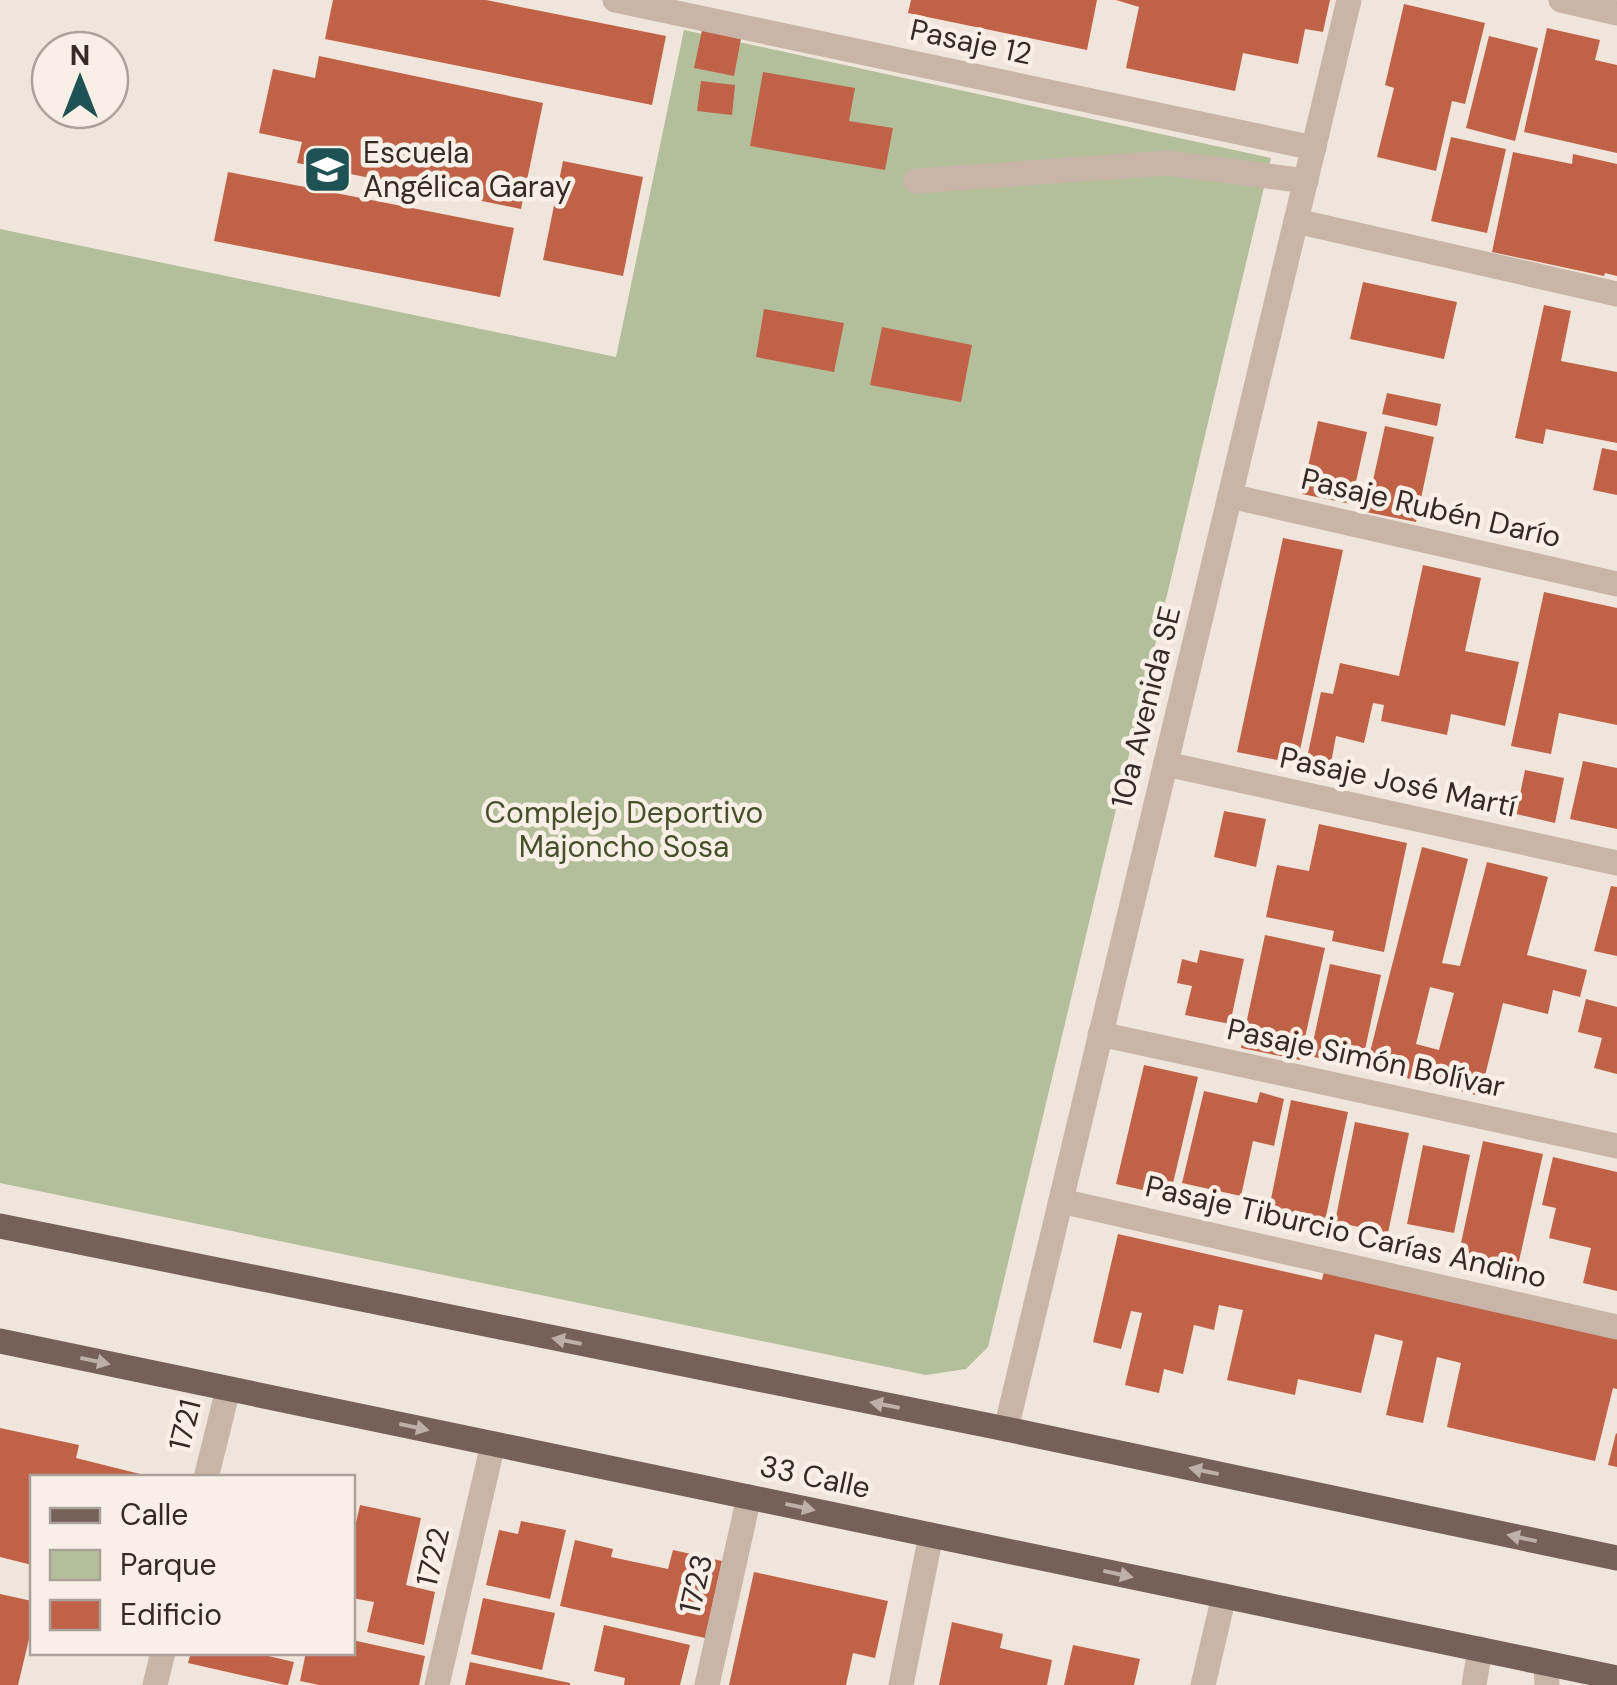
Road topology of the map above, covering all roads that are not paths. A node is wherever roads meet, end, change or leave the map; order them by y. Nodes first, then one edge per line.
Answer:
1 (615, 0) edge
2 (1350, 0) edge
3 (1561, 0) edge
4 (1617, 13) edge
5 (1314, 148) junction
6 (916, 180) dead end
7 (1306, 181) junction
8 (1296, 220) junction
9 (1617, 294) edge
10 (1230, 496) junction
11 (1617, 584) edge
12 (1166, 764) junction
13 (1617, 864) edge
14 (1100, 1034) junction
15 (1617, 1146) edge
16 (1061, 1201) junction
17 (0, 1226) edge
18 (1617, 1327) edge
19 (0, 1341) edge
20 (228, 1388) junction
21 (1006, 1429) junction
22 (492, 1444) junction
23 (207, 1475) edge
24 (749, 1496) junction
25 (931, 1535) junction
26 (1617, 1558) edge
27 (1224, 1596) junction
28 (1480, 1649) junction
29 (163, 1655) edge
30 (1546, 1674) edge
31 (1617, 1678) edge
32 (156, 1685) edge
33 (437, 1685) edge
34 (707, 1685) edge
35 (901, 1685) edge
36 (1202, 1685) edge
37 (1474, 1685) edge

1 - 5 street, Pasaje 12
2 - 5 street, 10a Avenida SE
3 - 4 street
5 - 7 street, 10a Avenida SE
6 - 7 street
7 - 8 street, 10a Avenida SE
8 - 9 street
8 - 10 street, 10a Avenida SE
10 - 11 street, Pasaje Rubén Darío
10 - 12 street, 10a Avenida SE
12 - 13 street, Pasaje José Martí
12 - 14 street, 10a Avenida SE
14 - 15 street, Pasaje Simón Bolívar
14 - 16 street, 10a Avenida SE
16 - 18 street, Pasaje Tiburcio Carías Andino
16 - 21 street, 10a Avenida SE
21 -> 17 main road
19 -> 20 main road, 33 Calle
20 -> 22 main road, 33 Calle
20 - 23 street, 1721
26 -> 21 main road
22 - 24 main road, 33 Calle
22 - 33 street, 1722
24 -> 25 main road, 33 Calle
24 - 34 street, 1723
25 -> 27 main road, 33 Calle
25 - 35 street
27 - 28 main road, 33 Calle
27 - 36 street
28 - 30 main road, 33 Calle
28 - 37 street
29 - 32 street
30 - 31 main road, 33 Calle

